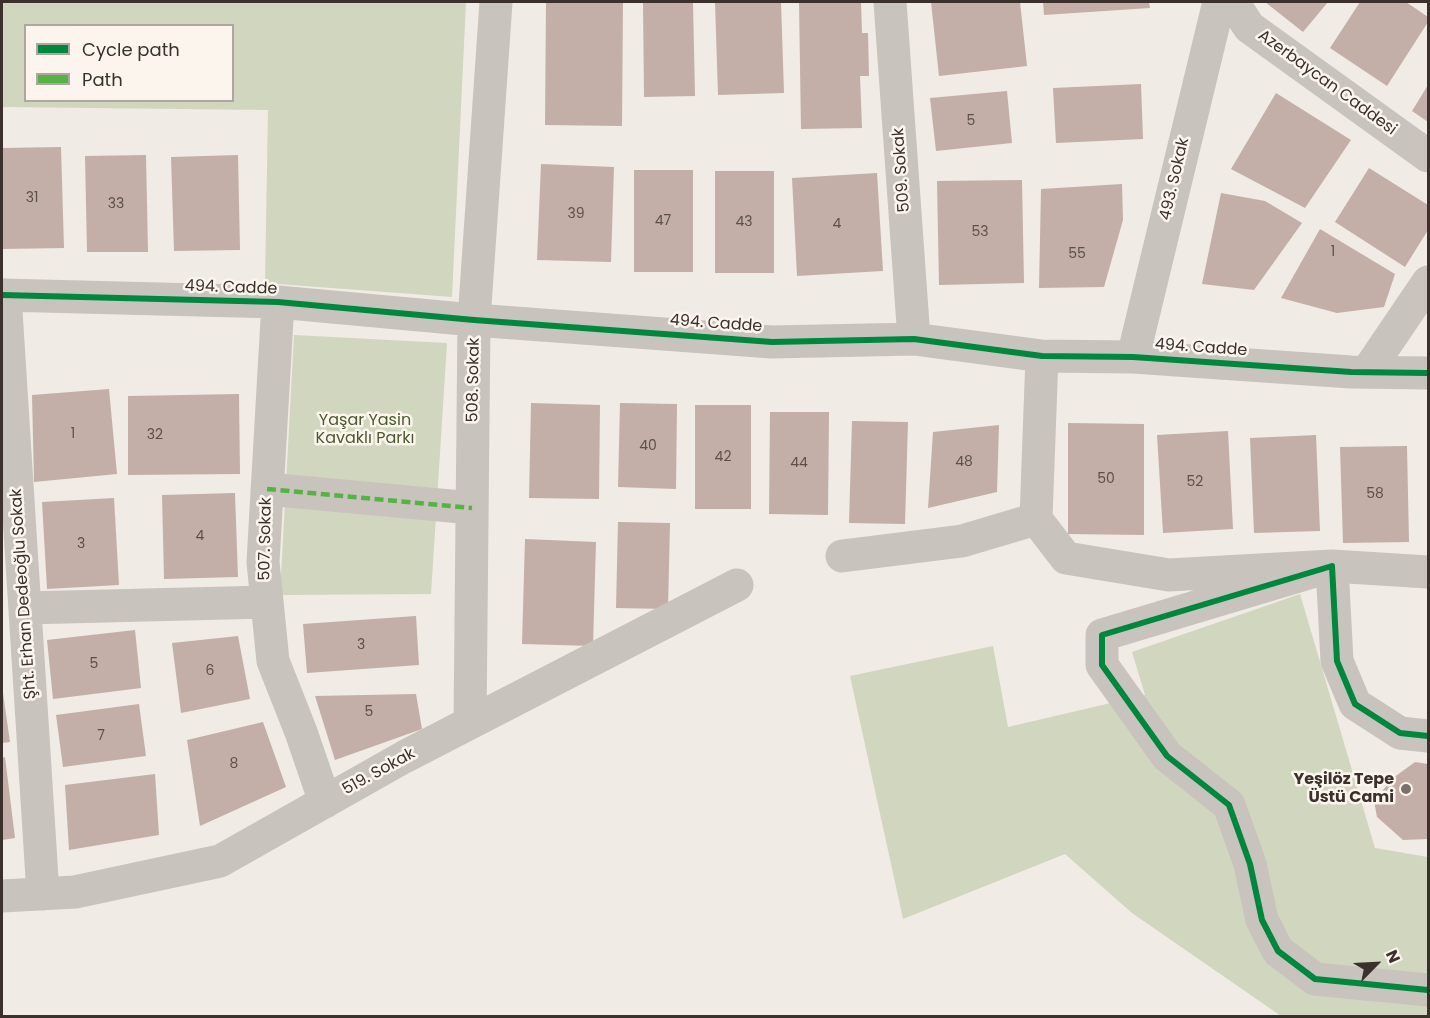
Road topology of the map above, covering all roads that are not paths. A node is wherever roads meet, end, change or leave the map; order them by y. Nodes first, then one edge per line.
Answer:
1 (496, 2) edge
2 (890, 2) edge
3 (1219, 2) edge
4 (1233, 2) edge
5 (1428, 156) edge
6 (1428, 282) edge
7 (3, 295) edge
8 (278, 302) junction
9 (474, 320) junction
10 (914, 339) junction
11 (1042, 356) junction
12 (1133, 357) junction
13 (1367, 372) junction
14 (1428, 373) edge
15 (267, 489) junction
16 (472, 508) junction
17 (1036, 519) junction
18 (842, 556) dead end
19 (1332, 566) junction
20 (1428, 572) edge
21 (737, 585) dead end
22 (267, 602) junction
23 (25, 608) junction
24 (470, 723) junction
25 (1428, 736) edge
26 (325, 802) junction
27 (43, 894) junction
28 (2, 896) edge
29 (1428, 990) edge

1 - 9 street, 508. Sokak
2 - 10 street, 509. Sokak
3 - 12 street, 493. Sokak
4 - 5 street, Azerbaycan Caddesi
6 - 13 street
7 - 8 street, 494. Cadde
7 - 23 street, Şht. Erhan Dedeoğlu Sokak
8 - 9 street, 494. Cadde
8 - 15 street, 507. Sokak
9 - 10 street, 494. Cadde
9 - 16 street, 508. Sokak
10 - 11 street, 494. Cadde
11 - 12 street, 494. Cadde
11 - 17 street
12 - 13 street, 494. Cadde
13 - 14 street, 494. Cadde
15 - 16 street
15 - 22 street, 507. Sokak
16 - 24 street, 508. Sokak
17 - 18 street
17 - 19 street
19 - 20 street
19 - 25 street
19 - 29 street
21 - 24 street, 519. Sokak
22 - 23 street
22 - 26 street, 507. Sokak
23 - 27 street, Şht. Erhan Dedeoğlu Sokak
24 - 26 street, 519. Sokak
26 - 27 street, 519. Sokak
27 - 28 street, 519. Sokak

